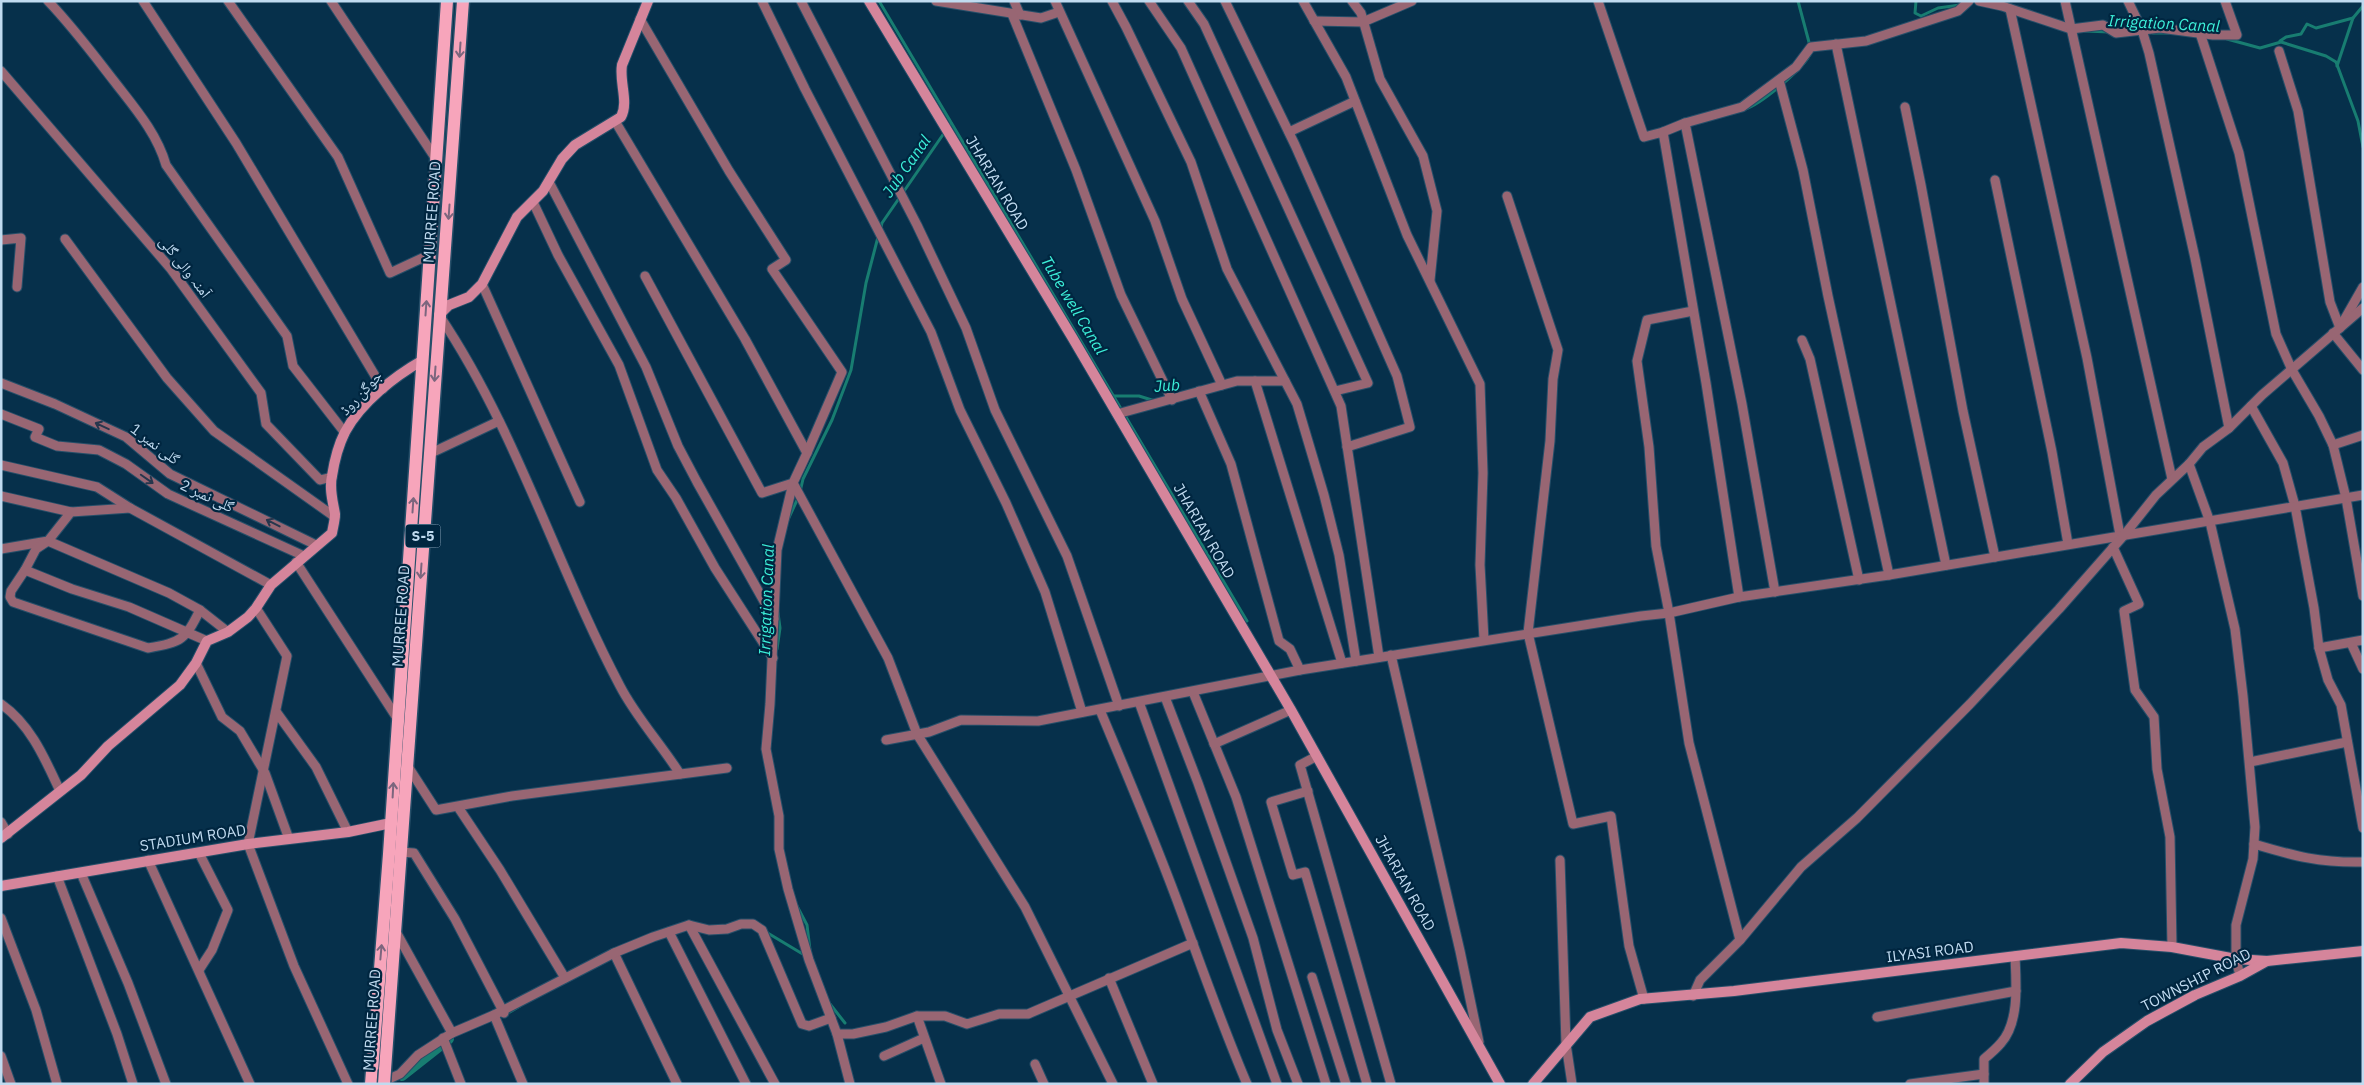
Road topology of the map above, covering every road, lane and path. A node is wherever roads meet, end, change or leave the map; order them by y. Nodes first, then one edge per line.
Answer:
1 (48, 1) edge
2 (143, 1) edge
3 (228, 1) edge
4 (332, 1) edge
5 (447, 1) edge
6 (463, 1) edge
7 (648, 1) edge
8 (762, 1) edge
9 (800, 1) edge
10 (870, 1) edge
11 (936, 1) edge
12 (1014, 1) edge
13 (1055, 1) edge
14 (1112, 1) edge
15 (1149, 1) edge
16 (1188, 1) edge
17 (1224, 1) edge
18 (1302, 1) edge
19 (1352, 1) edge
20 (1412, 1) edge
21 (1598, 1) edge
22 (1969, 1) edge
23 (1978, 1) edge
24 (2065, 1) edge
25 (2128, 1) edge
26 (2225, 1) edge
27 (2010, 9) junction
28 (1059, 12) junction
29 (1016, 14) junction
30 (640, 19) junction
31 (1314, 21) junction
32 (1363, 22) junction
33 (2071, 29) junction
34 (2142, 30) junction
35 (2200, 33) junction
36 (1836, 44) junction
37 (2279, 51) dead end
38 (1, 71) edge
39 (1779, 80) junction
40 (1355, 101) junction
41 (1905, 107) dead end
42 (615, 121) junction
43 (1685, 123) junction
44 (1288, 132) junction
45 (1663, 132) junction
46 (437, 160) junction
47 (1995, 180) dead end
48 (549, 182) junction
49 (1507, 196) dead end
50 (534, 202) junction
51 (65, 239) dead end
52 (1, 240) edge
53 (431, 254) junction
54 (645, 276) dead end
55 (1430, 281) junction
56 (482, 284) junction
57 (17, 287) dead end
58 (2363, 287) edge
59 (2363, 308) edge
60 (1693, 311) junction
61 (439, 315) junction
62 (2336, 331) junction
63 (1802, 340) dead end
64 (423, 360) junction
65 (2292, 370) junction
66 (2363, 370) edge
67 (1255, 381) junction
68 (1285, 381) junction
69 (1, 383) edge
70 (1222, 385) junction
71 (384, 389) junction
72 (1199, 391) junction
73 (1335, 391) junction
74 (1172, 400) junction
75 (2252, 406) junction
76 (1, 414) edge
77 (1117, 414) junction
78 (499, 421) junction
79 (2228, 428) junction
80 (345, 433) junction
81 (2363, 436) edge
82 (2333, 445) junction
83 (1348, 447) junction
84 (808, 452) junction
85 (429, 454) junction
86 (2189, 464) junction
87 (1, 465) edge
88 (332, 477) junction
89 (2172, 479) junction
90 (793, 483) junction
91 (2363, 495) edge
92 (1, 496) edge
93 (2346, 498) junction
94 (580, 502) dead end
95 (2295, 506) junction
96 (130, 508) junction
97 (71, 512) junction
98 (335, 517) junction
99 (2210, 522) junction
100 (2123, 535) junction
101 (48, 541) junction
102 (2068, 544) junction
103 (316, 545) junction
104 (2113, 548) junction
105 (1, 549) edge
106 (1995, 557) junction
107 (300, 559) junction
108 (1946, 565) junction
109 (25, 570) junction
110 (1889, 575) junction
111 (1859, 580) junction
112 (271, 585) junction
113 (1775, 592) junction
114 (2363, 596) edge
115 (1739, 597) junction
116 (256, 608) junction
117 (200, 610) junction
118 (1669, 613) junction
119 (774, 620) junction
120 (228, 632) junction
121 (1528, 633) junction
122 (188, 634) junction
123 (1484, 640) junction
124 (2363, 640) edge
125 (207, 641) junction
126 (2351, 643) junction
127 (2319, 648) junction
128 (1391, 654) junction
129 (1379, 657) junction
130 (772, 658) junction
131 (1356, 661) junction
132 (196, 663) junction
133 (1342, 663) junction
134 (2363, 669) edge
135 (1300, 670) junction
136 (1271, 676) junction
137 (1193, 692) junction
138 (1165, 697) junction
139 (1139, 702) junction
140 (1, 704) edge
141 (405, 704) junction
142 (1119, 706) junction
143 (1100, 710) junction
144 (1291, 710) junction
145 (1082, 712) junction
146 (277, 713) junction
147 (397, 718) junction
148 (917, 734) junction
149 (886, 740) dead end
150 (2347, 742) junction
151 (1214, 744) junction
152 (1317, 756) junction
153 (2250, 762) junction
154 (407, 766) junction
155 (726, 768) dead end
156 (263, 770) junction
157 (680, 774) junction
158 (60, 791) junction
159 (1308, 791) junction
160 (458, 807) junction
161 (1, 822) edge
162 (391, 823) junction
163 (2363, 828) edge
164 (348, 832) junction
165 (4, 836) edge
166 (289, 838) junction
167 (248, 844) junction
168 (2254, 844) junction
169 (400, 852) junction
170 (199, 853) junction
171 (148, 860) junction
172 (1560, 860) dead end
173 (2363, 862) edge
174 (81, 873) junction
175 (57, 876) junction
176 (1, 886) edge
177 (1, 918) edge
178 (391, 923) junction
179 (689, 925) junction
180 (669, 932) junction
181 (1740, 940) junction
182 (1192, 943) junction
183 (2172, 947) junction
184 (2363, 951) edge
185 (614, 953) junction
186 (2015, 956) junction
187 (2236, 959) junction
188 (2267, 961) junction
189 (199, 970) junction
190 (2240, 976) junction
191 (1312, 977) dead end
192 (565, 978) junction
193 (1108, 978) junction
194 (2016, 991) junction
195 (1070, 995) junction
196 (1693, 996) junction
197 (1644, 998) junction
198 (503, 1011) junction
199 (494, 1015) junction
200 (917, 1016) junction
201 (1878, 1017) dead end
202 (831, 1018) junction
203 (452, 1032) junction
204 (837, 1034) junction
205 (443, 1038) junction
206 (924, 1038) junction
207 (1566, 1044) junction
208 (1480, 1048) junction
209 (1, 1056) edge
210 (884, 1056) dead end
211 (1035, 1064) dead end
212 (1984, 1079) edge
213 (772, 1083) edge
214 (11, 1084) edge
215 (57, 1084) edge
216 (133, 1084) edge
217 (166, 1084) edge
218 (250, 1084) edge
219 (348, 1084) edge
220 (371, 1084) edge
221 (379, 1084) edge
222 (384, 1084) edge
223 (461, 1084) edge
224 (523, 1084) edge
225 (677, 1084) edge
226 (746, 1084) edge
227 (850, 1084) edge
228 (941, 1084) edge
229 (1044, 1084) edge
230 (1113, 1084) edge
231 (1153, 1084) edge
232 (1247, 1084) edge
233 (1277, 1084) edge
234 (1298, 1084) edge
235 (1326, 1084) edge
236 (1346, 1084) edge
237 (1367, 1084) edge
238 (1391, 1084) edge
239 (1500, 1084) edge
240 (1534, 1084) edge
241 (1572, 1084) edge
242 (1910, 1084) edge
243 (2070, 1084) edge

1 - 80 street
2 - 71 street
3 - 53 street
4 - 46 street
5 - 46 main road, MURREE ROAD / S-5
6 -> 61 main road, MURREE ROAD / S-5
7 - 30 main road
8 - 145 street
9 - 142 street
10 - 77 main road, JHARIAN ROAD
11 - 29 street
12 - 29 street
13 - 28 street
14 - 68 street
15 - 73 street
16 - 73 street
17 - 44 street
18 - 31 street
19 - 32 street
20 - 32 street
21 - 45 street
22 - 36 street
23 - 27 street
24 - 33 street
25 - 34 street
26 - 35 street
27 - 33 street
27 - 100 street
28 - 29 street
28 - 70 street
29 - 74 street
30 - 42 main road
30 - 84 street
31 - 32 street
31 - 40 street
32 - 55 street
33 - 34 street
33 - 89 street
34 - 35 street
34 - 79 street
35 - 65 street
36 - 39 street
36 - 108 street
37 - 62 street
38 - 88 street, آمنہ والی گلی
39 - 43 street
39 - 110 street
40 - 44 street
40 - 55 street
41 - 106 street
42 - 48 main road
42 - 84 street
43 - 45 street
43 - 113 street
44 - 83 street
45 - 60 street
46 - 53 main road, MURREE ROAD / S-5
47 - 102 street
48 - 50 main road
48 - 119 street
49 - 121 street
50 - 56 main road
50 - 130 street
51 - 98 street
52 - 57 street
64 -> 53 main road, MURREE ROAD / S-5
54 - 90 street
55 - 123 street
56 - 61 main road
56 - 94 street
58 - 62 street
59 - 62 street
60 - 115 street
60 - 118 street
61 - 78 street
61 -> 85 main road, MURREE ROAD / S-5
62 - 65 street
62 - 66 street
63 - 111 street
64 - 71 main road, جوگن روڈ
141 -> 64 main road, MURREE ROAD / S-5
65 - 75 street
65 - 82 street
67 - 68 street
67 - 70 street
67 - 133 street
68 - 131 street
103 -> 69 street, گلی نمبر 1
70 - 72 street
71 - 80 main road, جوگن روڈ
72 - 74 street
72 - 135 street
73 - 83 street
74 - 77 street
75 - 79 street
75 - 95 street
76 -> 107 street, گلی نمبر 2
77 - 136 main road, JHARIAN ROAD
78 - 85 street
78 - 157 street
79 - 86 street
80 - 88 main road, جوگن روڈ
81 - 82 street
82 - 93 street
83 - 129 street
84 - 90 street
85 -> 141 main road, MURREE ROAD / S-5
86 - 89 street
86 - 99 street
87 - 96 street
88 - 98 main road, جوگن روڈ
89 - 100 street
90 - 119 street
90 - 148 street
91 - 93 street
92 - 97 street
93 - 95 street
93 - 114 street
95 - 99 street
95 - 127 street
96 - 97 street
96 - 112 street
97 - 101 street
98 - 103 main road
99 - 100 street
99 - 153 street
100 - 102 street
100 - 104 street
101 - 105 street
101 - 109 street
101 - 117 street
102 - 106 street
103 - 107 main road
104 - 181 street
104 - 183 street
106 - 108 street
107 - 112 main road
107 - 147 street
108 - 110 street
109 - 122 street
109 - 122 street
110 - 111 street
111 - 113 street
112 - 116 main road
113 - 115 street
115 - 118 street
116 - 120 main road
116 - 146 street
117 - 120 street
117 - 122 street
118 - 121 street
118 - 181 street
119 - 130 street
120 - 125 main road
121 - 123 street
121 - 197 street
122 - 125 street
123 - 128 street
124 - 126 street
125 - 132 main road
126 - 127 street
126 - 134 street
127 - 150 street
128 - 129 street
128 - 208 street
129 - 131 street
130 - 202 street
131 - 133 street
132 - 156 street
132 - 158 main road
133 - 135 street
135 - 136 street
136 - 137 street
136 - 144 main road, JHARIAN ROAD
137 - 138 street
137 - 151 street
138 - 139 street
138 - 234 street
139 - 142 street
139 - 233 street
140 - 158 street
141 - 147 main road, MURREE ROAD / S-5
141 - 154 main road, MURREE ROAD / S-5
142 - 143 street
143 - 145 street
143 - 182 street
144 - 151 street
144 - 152 main road, JHARIAN ROAD
145 - 148 street
146 - 156 street
146 - 164 street
162 -> 147 main road, MURREE ROAD / S-5
148 - 149 street
148 - 195 street
150 - 153 street
150 - 163 street
151 - 235 street
152 - 159 street
152 - 208 main road, JHARIAN ROAD
153 - 168 street
154 - 160 street
154 - 169 main road, MURREE ROAD / S-5
155 - 157 street
156 - 166 street
156 - 167 street
157 - 160 street
158 - 165 main road
159 - 237 street
159 - 238 street
160 - 192 street
161 - 165 street
162 - 164 main road, STADIUM ROAD
162 - 178 main road, MURREE ROAD / S-5
164 - 166 main road, STADIUM ROAD
166 - 167 main road, STADIUM ROAD
167 - 170 main road, STADIUM ROAD
167 - 219 street
168 - 173 street
168 - 187 street
169 - 178 main road, MURREE ROAD / S-5
169 - 198 street
170 - 171 main road, STADIUM ROAD
170 - 189 street
171 - 174 main road, STADIUM ROAD
171 - 189 street
172 - 207 street
174 - 175 main road, STADIUM ROAD
174 - 217 street
175 - 176 main road, STADIUM ROAD
175 - 216 street
177 - 215 street
178 - 203 street
220 -> 178 main road, MURREE ROAD / S-5
178 - 222 main road, MURREE ROAD / S-5, bridge
179 - 180 street
179 - 202 street
179 - 213 street
180 - 185 street
180 - 226 street
181 - 196 street
182 - 193 street
182 - 232 street
183 - 186 main road, ILYASI ROAD
183 - 187 main road, ILYASI ROAD
184 - 188 main road, ILYASI ROAD
185 - 192 street
185 - 225 street
186 - 194 street
186 - 196 main road, ILYASI ROAD
187 - 188 main road, ILYASI ROAD
187 - 190 street
188 - 190 main road, TOWNSHIP ROAD
189 - 218 street
190 - 243 main road, TOWNSHIP ROAD
191 - 236 street
192 - 198 street
193 - 195 street
193 - 231 street
194 - 201 street
194 - 212 street
195 - 200 street
195 - 230 street
196 - 197 main road, ILYASI ROAD
197 - 207 main road, ILYASI ROAD
198 - 199 street
199 - 203 street
199 - 224 street
200 - 204 street
200 - 206 street
202 - 204 street
203 - 205 street
204 - 227 street
205 - 221 street
205 - 223 street
206 - 210 street
206 - 228 street
207 - 240 main road, ILYASI ROAD
207 - 241 street
208 - 239 main road, JHARIAN ROAD
209 - 214 street
211 - 229 street
212 - 242 street

